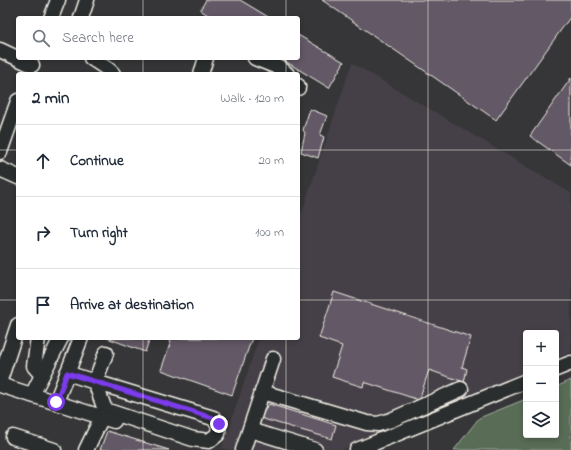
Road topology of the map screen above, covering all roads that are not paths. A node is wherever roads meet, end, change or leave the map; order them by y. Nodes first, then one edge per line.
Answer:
1 (58, 0) edge
2 (87, 0) edge
3 (52, 16) edge
4 (82, 16) edge
5 (0, 50) edge
6 (16, 58) edge
7 (20, 60) edge
8 (94, 60) edge
9 (205, 60) edge
10 (260, 60) edge
11 (32, 66) edge
12 (111, 72) edge
13 (202, 72) edge
14 (285, 72) edge
15 (16, 108) edge
16 (0, 152) edge
17 (0, 169) edge
18 (16, 176) edge
19 (16, 331) edge
20 (38, 340) edge
21 (60, 340) edge
22 (79, 340) edge
23 (106, 353) dead end
24 (273, 359) dead end
25 (571, 363) edge
26 (559, 368) edge
27 (67, 373) junction
28 (42, 375) junction
29 (0, 380) edge
30 (95, 382) junction
31 (523, 382) edge
32 (0, 385) edge
33 (461, 389) dead end
34 (262, 392) junction
35 (32, 395) junction
36 (56, 402) junction
37 (102, 417) junction
38 (250, 430) junction
39 (13, 438) dead end
40 (54, 450) edge
41 (86, 450) edge
42 (206, 450) edge
43 (243, 450) edge
44 (315, 450) edge
45 (357, 450) edge

1 - 3 street
2 - 4 street
5 - 6 street
7 - 11 street
8 - 12 street
9 - 13 street
10 - 14 street
15 - 16 street
17 - 18 street
19 - 29 street
20 - 28 street
21 - 28 street
22 - 27 street
23 - 30 street
24 - 34 street
25 - 26 street
27 - 30 street
27 - 36 street
28 - 35 street
30 - 30 street
31 - 45 street
32 - 35 street
33 - 34 street
34 - 38 street
35 - 36 street
36 - 37 street
37 - 41 street
37 - 42 street
38 - 43 street
38 - 44 street
39 - 40 street

